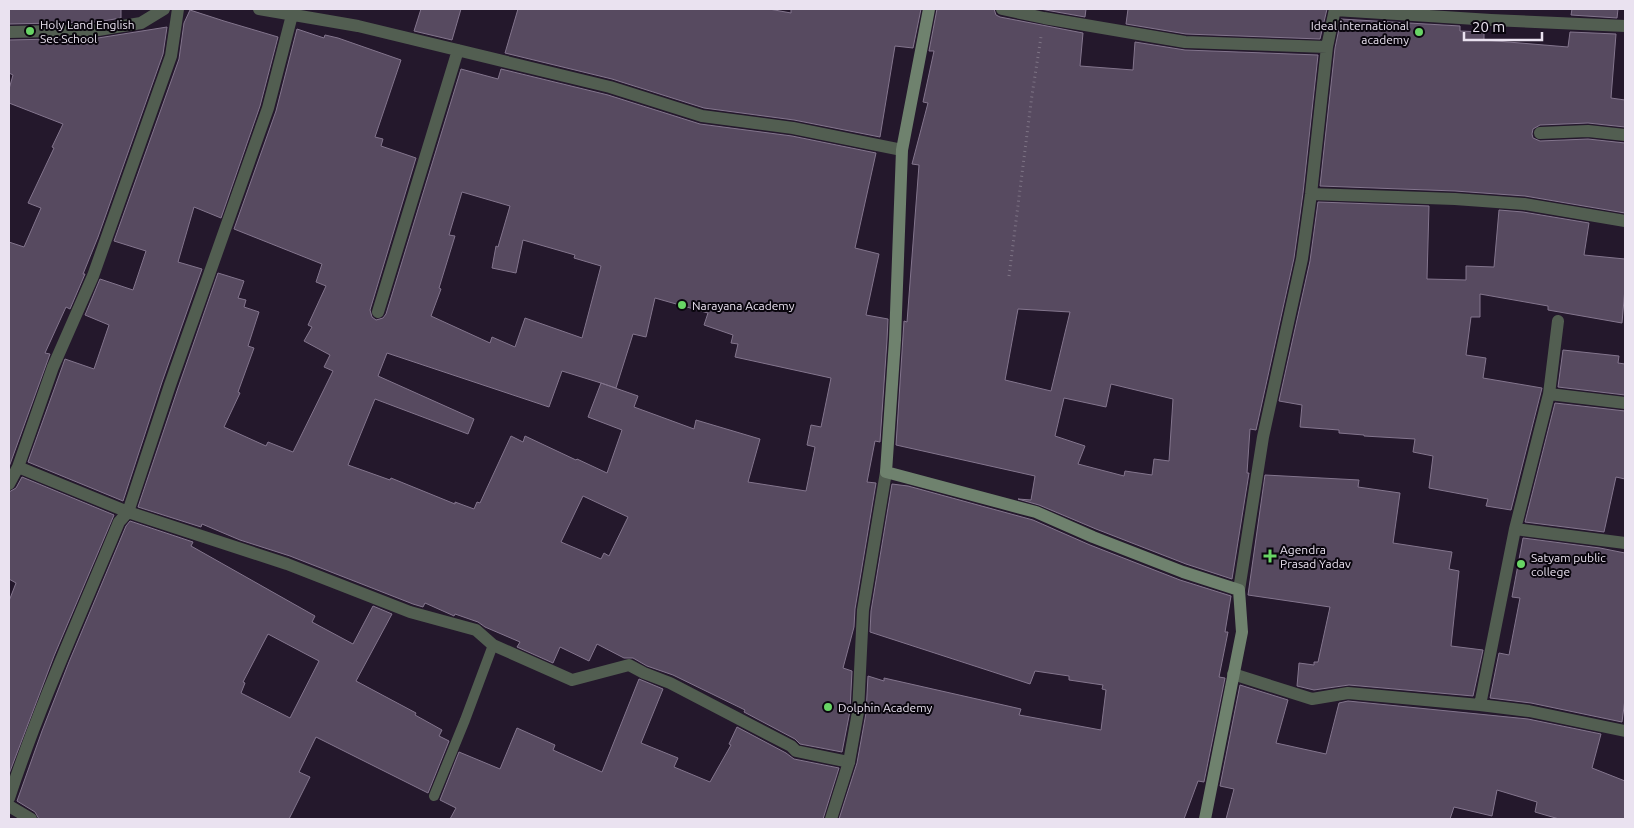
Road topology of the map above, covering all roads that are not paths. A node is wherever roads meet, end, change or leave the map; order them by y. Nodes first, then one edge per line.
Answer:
1 (164, 9) edge
2 (178, 9) edge
3 (259, 9) edge
4 (929, 9) edge
5 (1002, 9) edge
6 (1335, 9) edge
7 (292, 12) edge
8 (1625, 26) edge
9 (9, 32) edge
10 (1327, 46) junction
11 (458, 50) junction
12 (1540, 133) dead end
13 (1625, 135) edge
14 (902, 150) junction
15 (1311, 194) junction
16 (1625, 221) edge
17 (378, 312) dead end
18 (1558, 321) dead end
19 (1549, 394) junction
20 (1625, 403) edge
21 (18, 467) junction
22 (886, 472) junction
23 (9, 484) edge
24 (128, 512) junction
25 (1515, 530) junction
26 (1625, 543) edge
27 (1239, 590) junction
28 (493, 645) junction
29 (1233, 674) junction
30 (1480, 705) junction
31 (1625, 731) edge
32 (849, 762) junction
33 (434, 796) dead end
34 (9, 798) edge
35 (9, 806) edge
36 (31, 819) edge
37 (831, 819) edge
38 (1205, 819) edge

1 - 9 street
2 - 21 street
3 - 7 street
4 - 14 main road
5 - 10 street
6 - 8 street
6 - 10 street
7 - 11 street
7 - 24 street
10 - 15 street
11 - 14 street
11 - 17 street
12 - 13 street
14 - 22 main road
15 - 16 street
15 - 27 street
18 - 19 street
19 - 20 street
19 - 25 street
21 - 23 street
21 - 24 street
22 - 27 main road
22 - 32 street
24 - 28 street
24 - 34 street
25 - 26 street
25 - 30 street
27 - 29 main road
28 - 32 street
28 - 33 lane
29 - 30 street
29 - 38 main road
30 - 31 street
32 - 37 street
35 - 36 street

